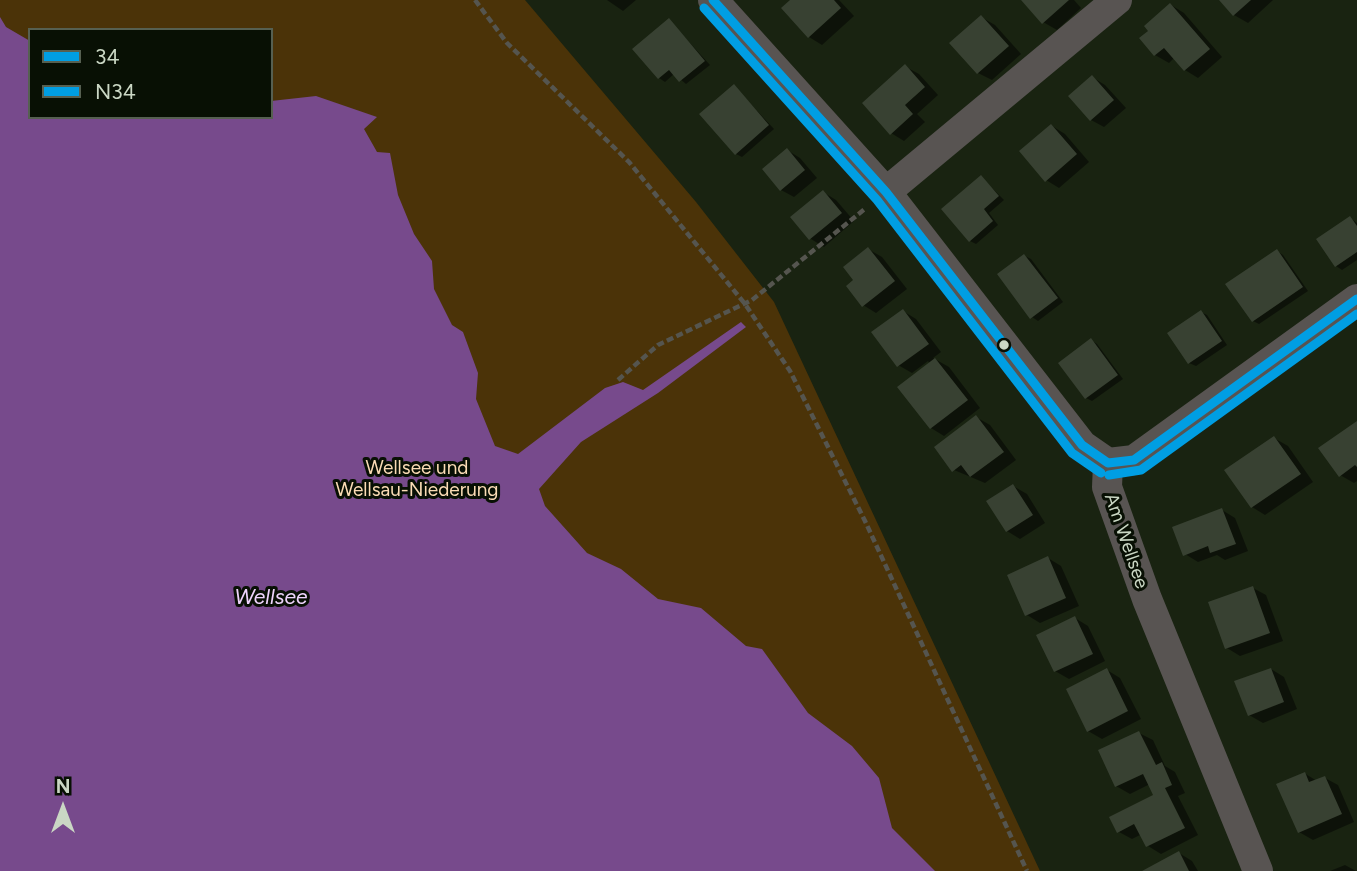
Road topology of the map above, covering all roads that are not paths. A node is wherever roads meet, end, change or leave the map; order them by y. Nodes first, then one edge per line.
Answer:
1 (713, 0) edge
2 (1117, 0) edge
3 (886, 192) junction
4 (1357, 299) edge
5 (1108, 463) junction
6 (1258, 871) edge

1 - 3 street
2 - 3 street
3 - 5 street
4 - 5 street
5 - 6 street, Am Wellsee

